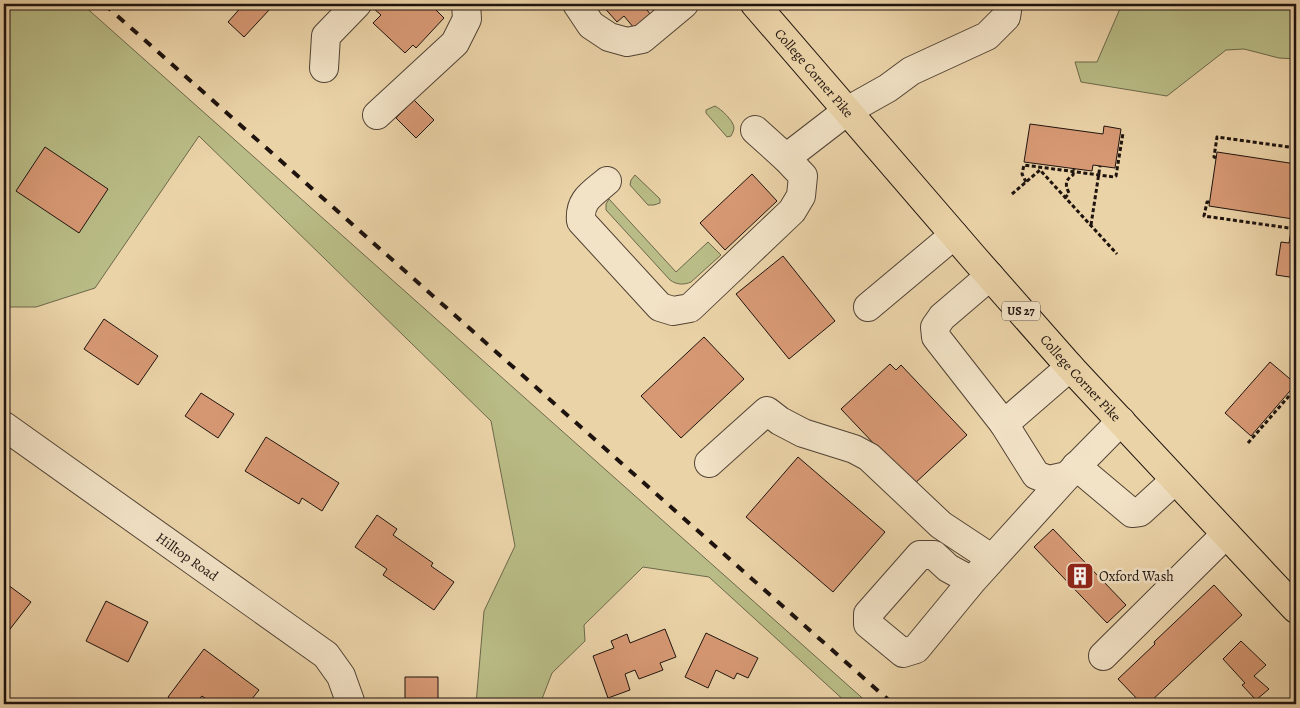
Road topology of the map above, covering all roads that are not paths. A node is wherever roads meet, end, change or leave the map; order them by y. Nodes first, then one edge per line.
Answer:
1 (357, 4) edge
2 (466, 4) edge
3 (577, 4) edge
4 (684, 4) edge
5 (755, 4) edge
6 (1008, 4) edge
7 (324, 68) dead end
8 (847, 111) junction
9 (377, 115) dead end
10 (755, 130) dead end
11 (786, 158) junction
12 (606, 181) dead end
13 (954, 234) junction
14 (990, 276) junction
15 (868, 307) dead end
16 (1070, 367) junction
17 (1121, 421) junction
18 (1004, 424) junction
19 (4, 426) edge
20 (709, 463) dead end
21 (1072, 471) junction
22 (1176, 480) junction
23 (1226, 534) junction
24 (991, 558) junction
25 (972, 581) dead end
26 (1296, 608) edge
27 (1103, 656) dead end
28 (351, 704) edge

1 - 7 street
2 - 9 street
3 - 4 street
5 - 8 highway, College Corner Pike / US 27
6 - 8 street
8 - 11 street
8 - 13 highway, College Corner Pike / US 27
10 - 11 street
11 - 12 street
13 - 14 highway, College Corner Pike / US 27
13 - 15 street
14 - 16 highway, College Corner Pike / US 27
14 - 18 street
16 - 17 highway, College Corner Pike / US 27
16 - 18 street
17 - 21 street
17 - 22 highway, College Corner Pike / US 27
18 - 21 street
19 - 28 street, Hilltop Road
20 - 24 street
21 - 22 street
21 - 24 street
22 - 23 highway, College Corner Pike / US 27
23 - 26 highway, College Corner Pike / US 27
23 - 27 street
24 - 25 street

